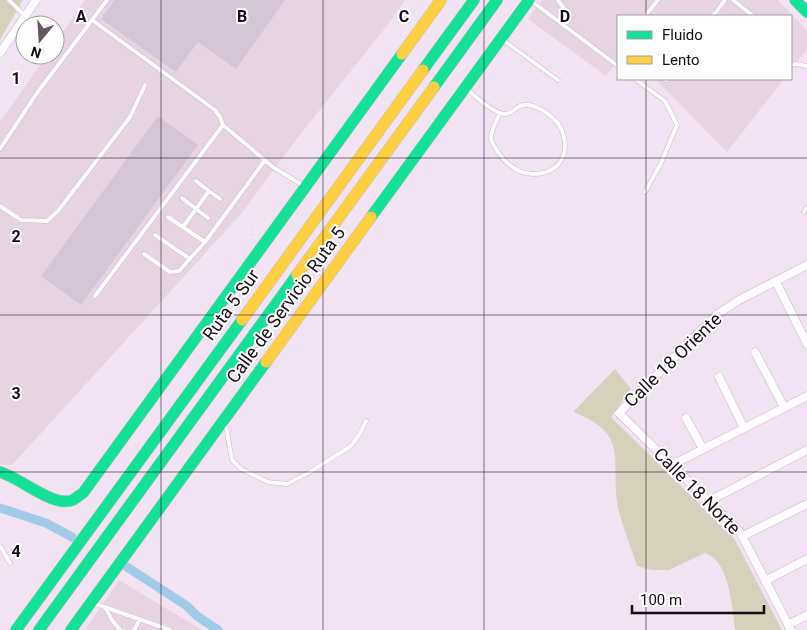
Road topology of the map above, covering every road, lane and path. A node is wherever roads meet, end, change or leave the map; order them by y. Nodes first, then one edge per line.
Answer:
1 (9, 0) edge
2 (36, 0) edge
3 (106, 0) edge
4 (408, 0) edge
5 (441, 0) edge
6 (474, 0) edge
7 (497, 0) edge
8 (529, 0) edge
9 (558, 0) edge
10 (658, 0) edge
11 (725, 0) edge
12 (733, 0) edge
13 (795, 0) edge
14 (565, 10) dead end
15 (807, 12) edge
16 (25, 15) edge
17 (27, 15) edge
18 (646, 15) edge
19 (714, 15) edge
20 (752, 15) edge
21 (92, 20) junction
22 (15, 32) edge
23 (501, 38) junction
24 (400, 39) dead end
25 (0, 53) edge
26 (617, 65) edge
27 (792, 65) edge
28 (807, 66) edge
29 (558, 80) dead end
30 (636, 80) edge
31 (145, 84) dead end
32 (364, 87) dead end
33 (465, 88) junction
34 (500, 113) junction
35 (223, 125) junction
36 (0, 148) edge
37 (265, 160) junction
38 (279, 171) junction
39 (196, 181) dead end
40 (307, 187) junction
41 (209, 191) junction
42 (645, 192) dead end
43 (182, 198) dead end
44 (220, 199) dead end
45 (0, 206) edge
46 (196, 209) junction
47 (168, 217) dead end
48 (208, 218) dead end
49 (183, 227) junction
50 (155, 235) dead end
51 (253, 241) dead end
52 (206, 242) junction
53 (144, 254) dead end
54 (190, 259) junction
55 (807, 265) edge
56 (776, 282) junction
57 (95, 296) dead end
58 (807, 344) edge
59 (755, 352) dead end
60 (718, 377) dead end
61 (807, 396) edge
62 (784, 407) junction
63 (619, 413) joint
64 (686, 418) dead end
65 (366, 421) dead end
66 (221, 423) junction
67 (744, 428) junction
68 (703, 449) junction
69 (807, 450) edge
70 (672, 465) junction
71 (0, 472) edge
72 (709, 501) junction
73 (807, 504) edge
74 (743, 536) junction
75 (0, 546) edge
76 (807, 559) edge
77 (10, 563) dead end
78 (765, 581) junction
79 (91, 602) junction
80 (106, 609) junction
81 (807, 615) edge
82 (140, 619) junction
83 (789, 627) edge
84 (16, 630) edge
85 (39, 630) edge
86 (71, 630) edge
87 (120, 630) edge
88 (134, 630) edge
89 (170, 630) edge

1 - 16 lane
2 - 17 street
3 - 21 lane
4 - 24 path
5 - 40 main road
6 - 84 main road, Ruta 5 Sur
7 - 85 main road, Ruta 5 Sur
8 - 23 main road, Calle de Servicio Ruta 5
8 - 26 lane
9 - 14 lane
10 - 18 lane
11 - 19 lane
12 - 20 lane
13 - 15 main road
21 - 35 lane
21 - 36 lane
22 - 25 street
23 - 29 lane
23 - 33 main road, Calle de Servicio Ruta 5
27 - 28 lane
30 - 42 lane
31 - 45 lane
32 - 38 path
33 - 34 lane
33 - 66 main road, Calle de Servicio Ruta 5
34 - 34 lane
35 - 37 lane
35 - 57 lane
37 - 38 lane
37 - 52 lane
38 - 40 lane
38 - 51 path
39 - 41 lane
40 - 71 main road
41 - 44 lane
41 - 46 lane
43 - 46 lane
46 - 48 lane
46 - 49 lane
47 - 49 lane
49 - 52 lane
50 - 54 lane
52 - 54 lane
53 - 54 lane
55 - 56 street, Calle 18 Oriente
56 - 58 street
56 - 63 street, Calle 18 Oriente
59 - 62 street
60 - 67 street
61 - 62 street
62 - 67 street
63 - 70 street, Calle 18 Norte
64 - 68 street
65 - 66 lane
66 - 79 main road, Calle de Servicio Ruta 5
67 - 68 street
68 - 70 street
69 - 72 street
70 - 72 street, Calle 18 Norte
72 - 74 street, Calle 18 Norte
73 - 74 street
74 - 78 street, Calle 18 Norte
75 - 77 lane
76 - 78 street
78 - 83 street, Calle 18 Norte
79 - 80 lane
79 - 86 main road, Calle de Servicio Ruta 5
80 - 82 lane
80 - 87 lane
81 - 83 street
82 - 88 lane
82 - 89 lane

